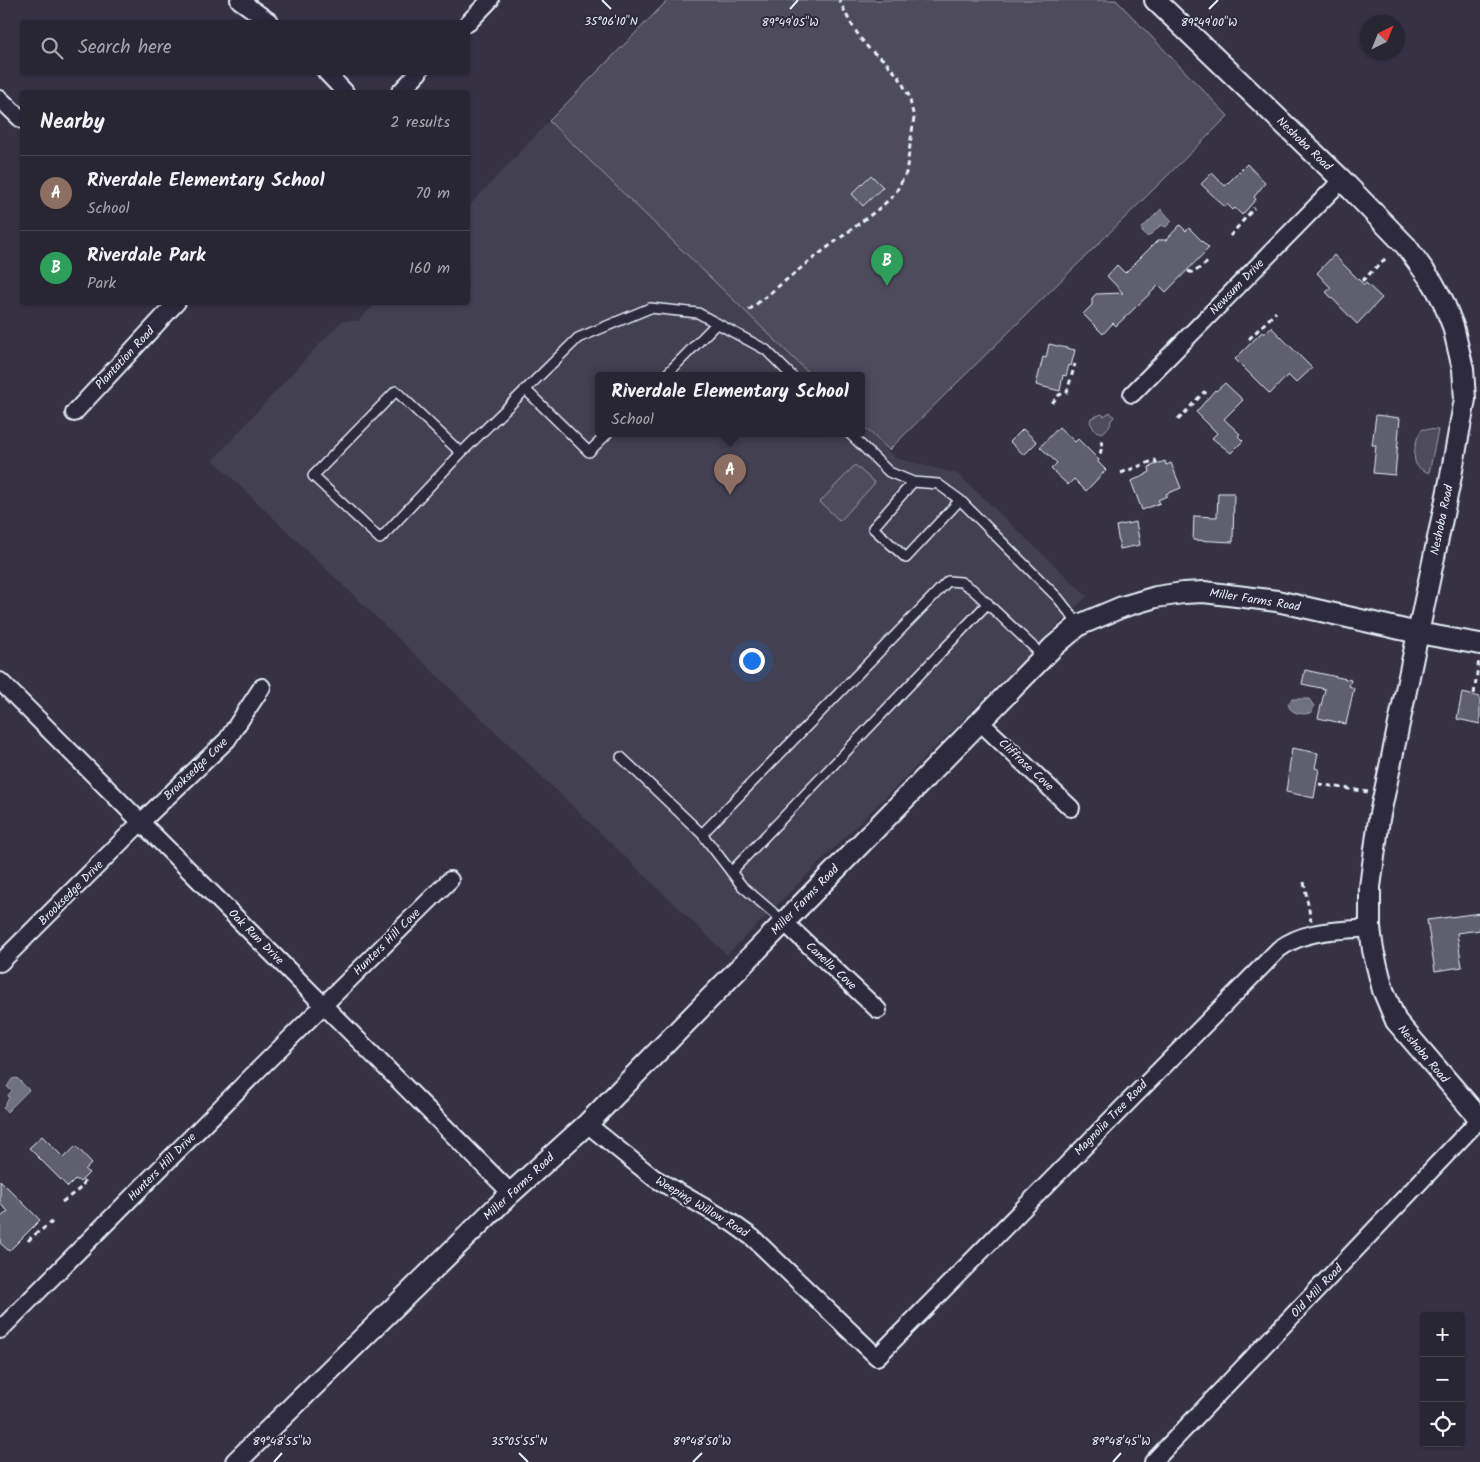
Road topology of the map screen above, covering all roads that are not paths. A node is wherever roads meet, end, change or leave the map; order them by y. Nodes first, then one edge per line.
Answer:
1 (239, 0) edge
2 (490, 0) edge
3 (1155, 0) edge
4 (267, 20) edge
5 (470, 21) edge
6 (329, 75) edge
7 (416, 75) edge
8 (343, 90) edge
9 (402, 90) edge
10 (0, 99) edge
11 (20, 118) edge
12 (1342, 180) junction
13 (174, 305) edge
14 (717, 323) junction
15 (669, 372) edge
16 (788, 372) edge
17 (525, 390) junction
18 (1132, 394) dead end
19 (74, 413) dead end
20 (604, 437) edge
21 (853, 437) edge
22 (461, 453) junction
23 (913, 482) junction
24 (960, 500) junction
25 (988, 603) junction
26 (1079, 625) junction
27 (1418, 633) junction
28 (1480, 644) edge
29 (1044, 657) junction
30 (0, 680) edge
31 (262, 687) dead end
32 (980, 722) junction
33 (621, 758) dead end
34 (1071, 808) dead end
35 (141, 822) junction
36 (702, 834) junction
37 (731, 872) junction
38 (450, 880) dead end
39 (784, 922) junction
40 (1370, 928) junction
41 (0, 963) edge
42 (324, 1005) junction
43 (878, 1010) dead end
44 (1480, 1119) edge
45 (587, 1124) junction
46 (511, 1193) junction
47 (0, 1330) edge
48 (877, 1357) joint
49 (236, 1462) edge
50 (1153, 1462) edge

1 - 4 street
2 - 5 street
3 - 12 street, Neshoba Road
6 - 8 street
7 - 9 street
10 - 11 street
12 - 18 street, Newsum Drive
12 - 27 street, Neshoba Road
13 - 19 street, Plantation Road
14 - 15 lane
14 - 16 lane
14 - 17 lane
17 - 20 lane
17 - 22 lane
21 - 23 lane
22 - 22 lane
23 - 24 lane
23 - 24 lane
24 - 26 lane
25 - 29 lane
25 - 36 lane
25 - 37 lane
26 - 27 street, Miller Farms Road
26 - 29 street, Miller Farms Road
27 - 28 street, Miller Farms Road
27 - 40 street, Neshoba Road
29 - 32 street, Miller Farms Road
30 - 35 street, Oak Run Drive
31 - 35 street, Brooksedge Cove
32 - 34 street, Cliffrose Cove
32 - 39 street, Miller Farms Road
33 - 36 lane
35 - 41 street, Brooksedge Drive
35 - 42 street, Oak Run Drive
36 - 37 lane
37 - 39 lane
38 - 42 street, Hunters Hill Cove
39 - 43 street, Canella Cove
39 - 45 street, Miller Farms Road
40 - 44 street, Neshoba Road
40 - 48 street, Magnolia Tree Road
42 - 46 street, Oak Run Drive
42 - 47 street, Hunters Hill Drive
44 - 50 street, Old Mill Road
45 - 46 street, Miller Farms Road
45 - 48 street, Weeping Willow Road
46 - 49 street, Miller Farms Road

